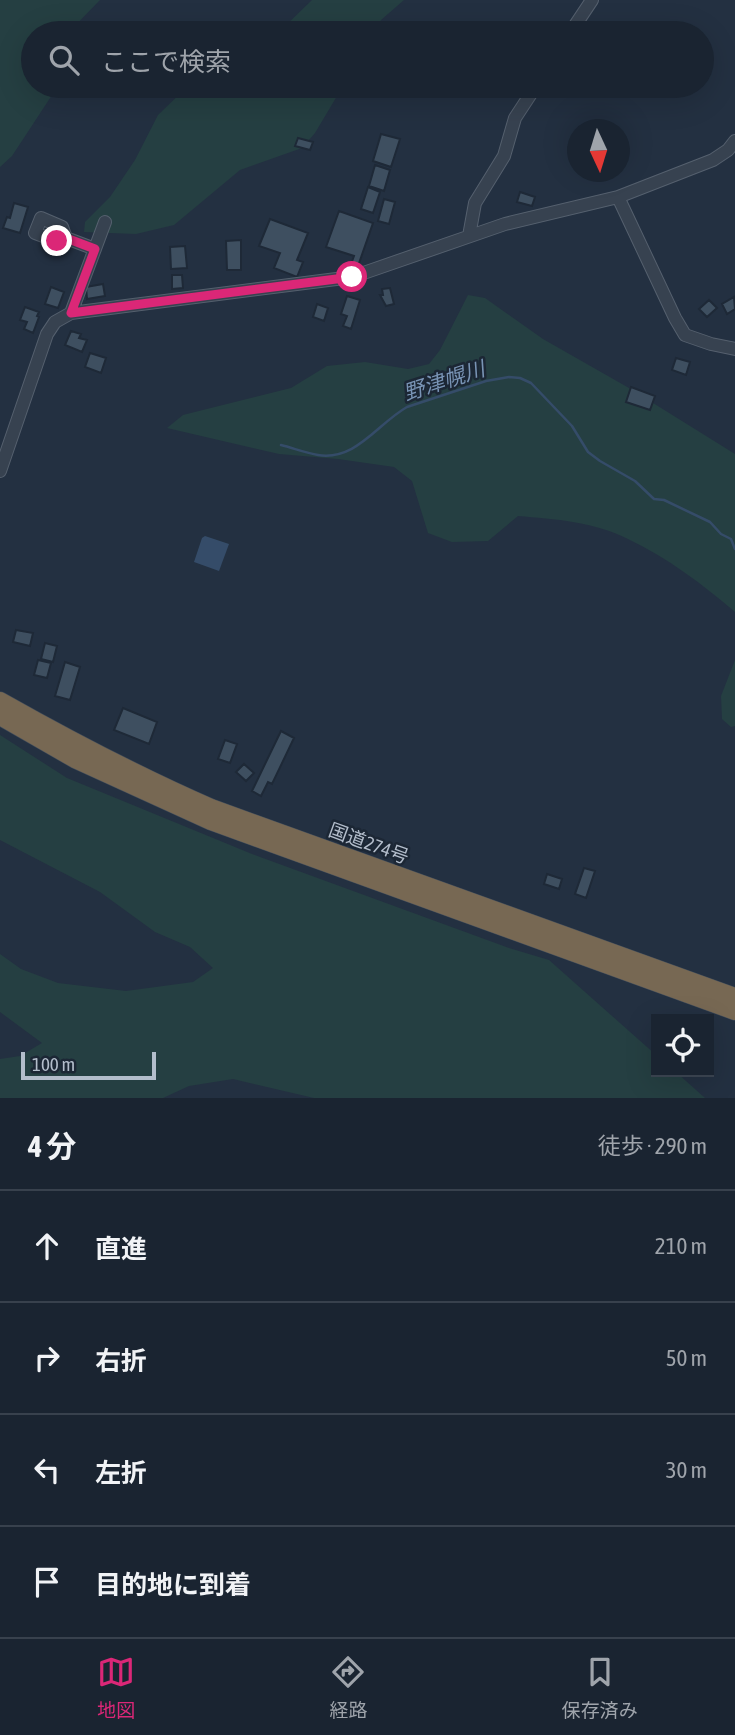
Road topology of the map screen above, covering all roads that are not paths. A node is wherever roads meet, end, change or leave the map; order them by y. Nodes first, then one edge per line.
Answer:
1 (592, 0) edge
2 (578, 21) edge
3 (528, 98) edge
4 (735, 141) edge
5 (618, 197) junction
6 (105, 222) dead end
7 (469, 236) junction
8 (66, 238) dead end
9 (95, 249) junction
10 (71, 313) junction
11 (735, 349) edge
12 (0, 471) edge
13 (0, 701) edge
14 (0, 716) edge
15 (735, 997) edge
16 (735, 1011) edge

1 - 2 street
3 - 7 street
4 - 5 street
5 - 7 street
5 - 11 street
6 - 9 street
7 - 10 street
8 - 9 street
9 - 10 street
10 - 12 street
13 - 15 highway, 国道274号
14 - 16 highway, 国道274号

